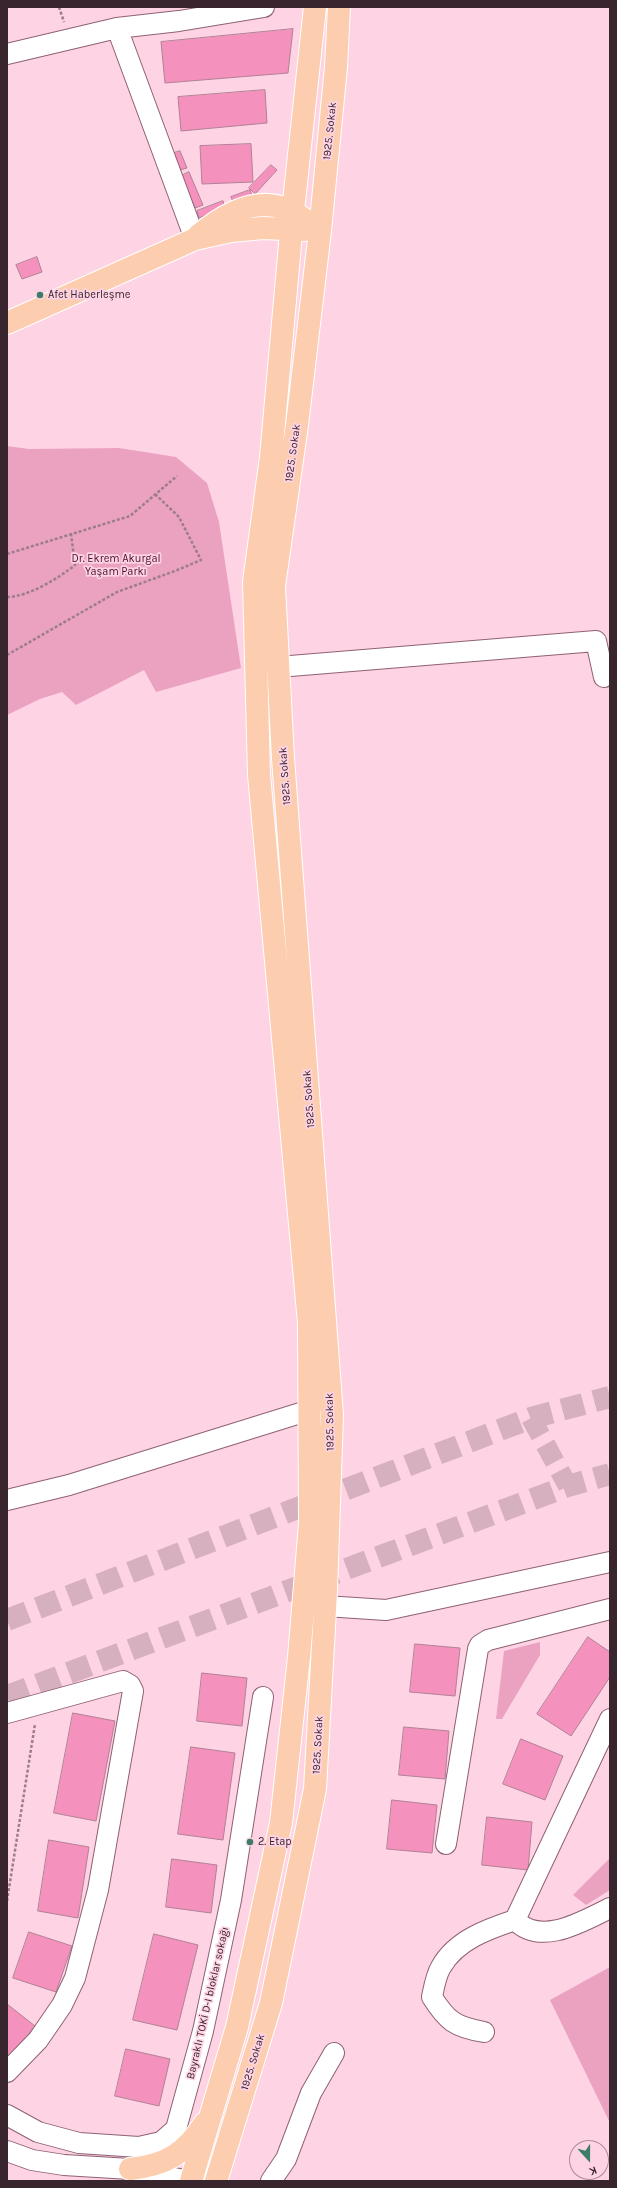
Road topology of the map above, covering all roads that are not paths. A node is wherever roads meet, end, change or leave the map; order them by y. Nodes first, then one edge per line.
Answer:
1 (264, 7) edge
2 (315, 7) edge
3 (339, 7) edge
4 (117, 28) junction
5 (7, 54) edge
6 (292, 219) junction
7 (320, 231) junction
8 (195, 239) junction
9 (7, 323) edge
10 (278, 667) junction
11 (604, 677) dead end
12 (310, 1410) junction
13 (7, 1500) edge
14 (610, 1562) edge
15 (325, 1606) junction
16 (610, 1609) edge
17 (263, 1697) dead end
18 (7, 1713) edge
19 (610, 1719) edge
20 (446, 1844) dead end
21 (610, 1908) edge
22 (515, 1920) junction
23 (484, 2032) dead end
24 (334, 2053) dead end
25 (7, 2072) edge
26 (212, 2112) junction
27 (7, 2115) edge
28 (7, 2151) edge
29 (137, 2175) edge
30 (190, 2181) edge
31 (216, 2181) edge
32 (271, 2181) edge

1 - 4 street
2 - 6 main road, 1925. Sokak
3 - 7 main road, 1925. Sokak
4 - 5 street
4 - 8 street
6 - 7 main road
6 - 8 main road
6 - 12 main road, 1925. Sokak
7 - 10 main road, 1925. Sokak
8 - 9 main road
10 - 11 street
10 - 15 main road, 1925. Sokak
12 - 13 street
12 - 26 main road, 1925. Sokak
14 - 15 street
15 - 31 main road, 1925. Sokak
16 - 20 street
17 - 27 street, Bayraklı TOKİ D-I bloklar sokağı
18 - 25 street
19 - 22 street
21 - 22 street
22 - 23 street
24 - 32 street
26 - 29 main road
26 - 30 main road, 1925. Sokak
28 - 29 street
29 - 30 street

